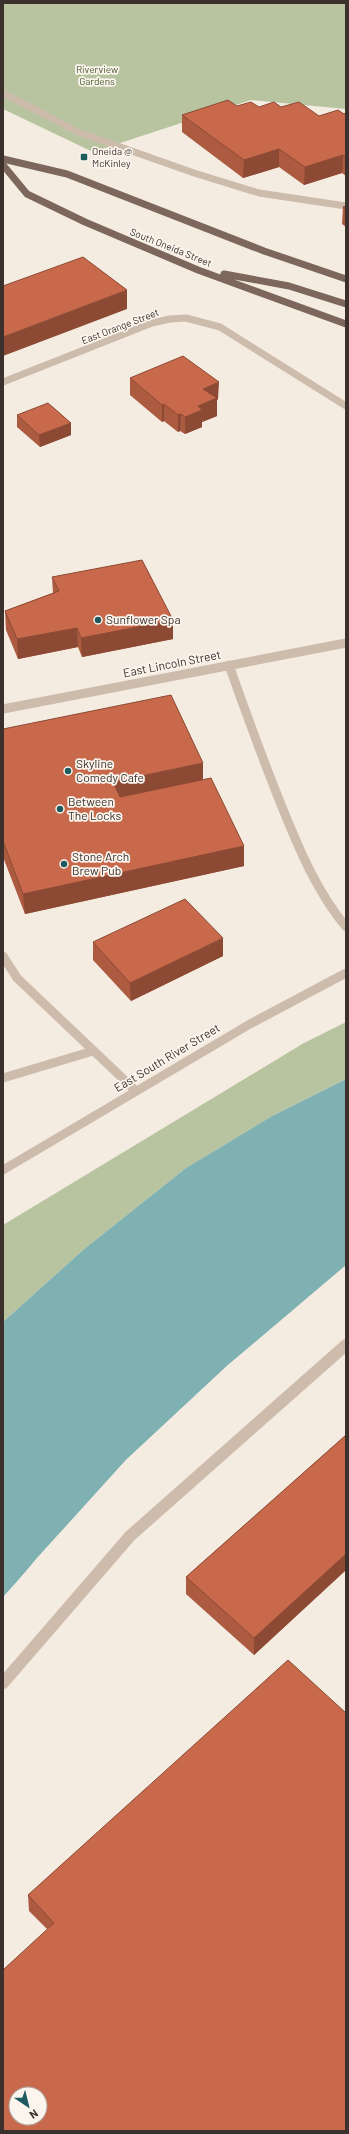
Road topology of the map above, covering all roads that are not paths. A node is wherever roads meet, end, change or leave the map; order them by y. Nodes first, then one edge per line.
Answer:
1 (3, 93) edge
2 (3, 160) edge
3 (3, 165) edge
4 (346, 206) edge
5 (198, 270) junction
6 (346, 280) edge
7 (346, 304) edge
8 (346, 324) edge
9 (3, 382) edge
10 (346, 406) edge
11 (346, 643) edge
12 (229, 665) junction
13 (3, 709) edge
14 (346, 927) edge
15 (3, 956) edge
16 (346, 973) edge
17 (93, 1051) junction
18 (3, 1078) edge
19 (136, 1091) junction
20 (3, 1170) edge
21 (346, 1345) edge
22 (3, 1683) edge

1 - 4 street
2 - 6 main road
3 - 5 main road, South Oneida Street
5 - 7 main road
5 - 8 main road, South Oneida Street
9 - 10 street, East Orange Street
11 - 12 street, East Lincoln Street
12 - 13 street, East Lincoln Street
12 - 14 street
15 - 17 street
16 - 19 street, East South River Street
17 - 18 street
17 - 19 street
19 - 20 street, East South River Street
21 - 22 street

